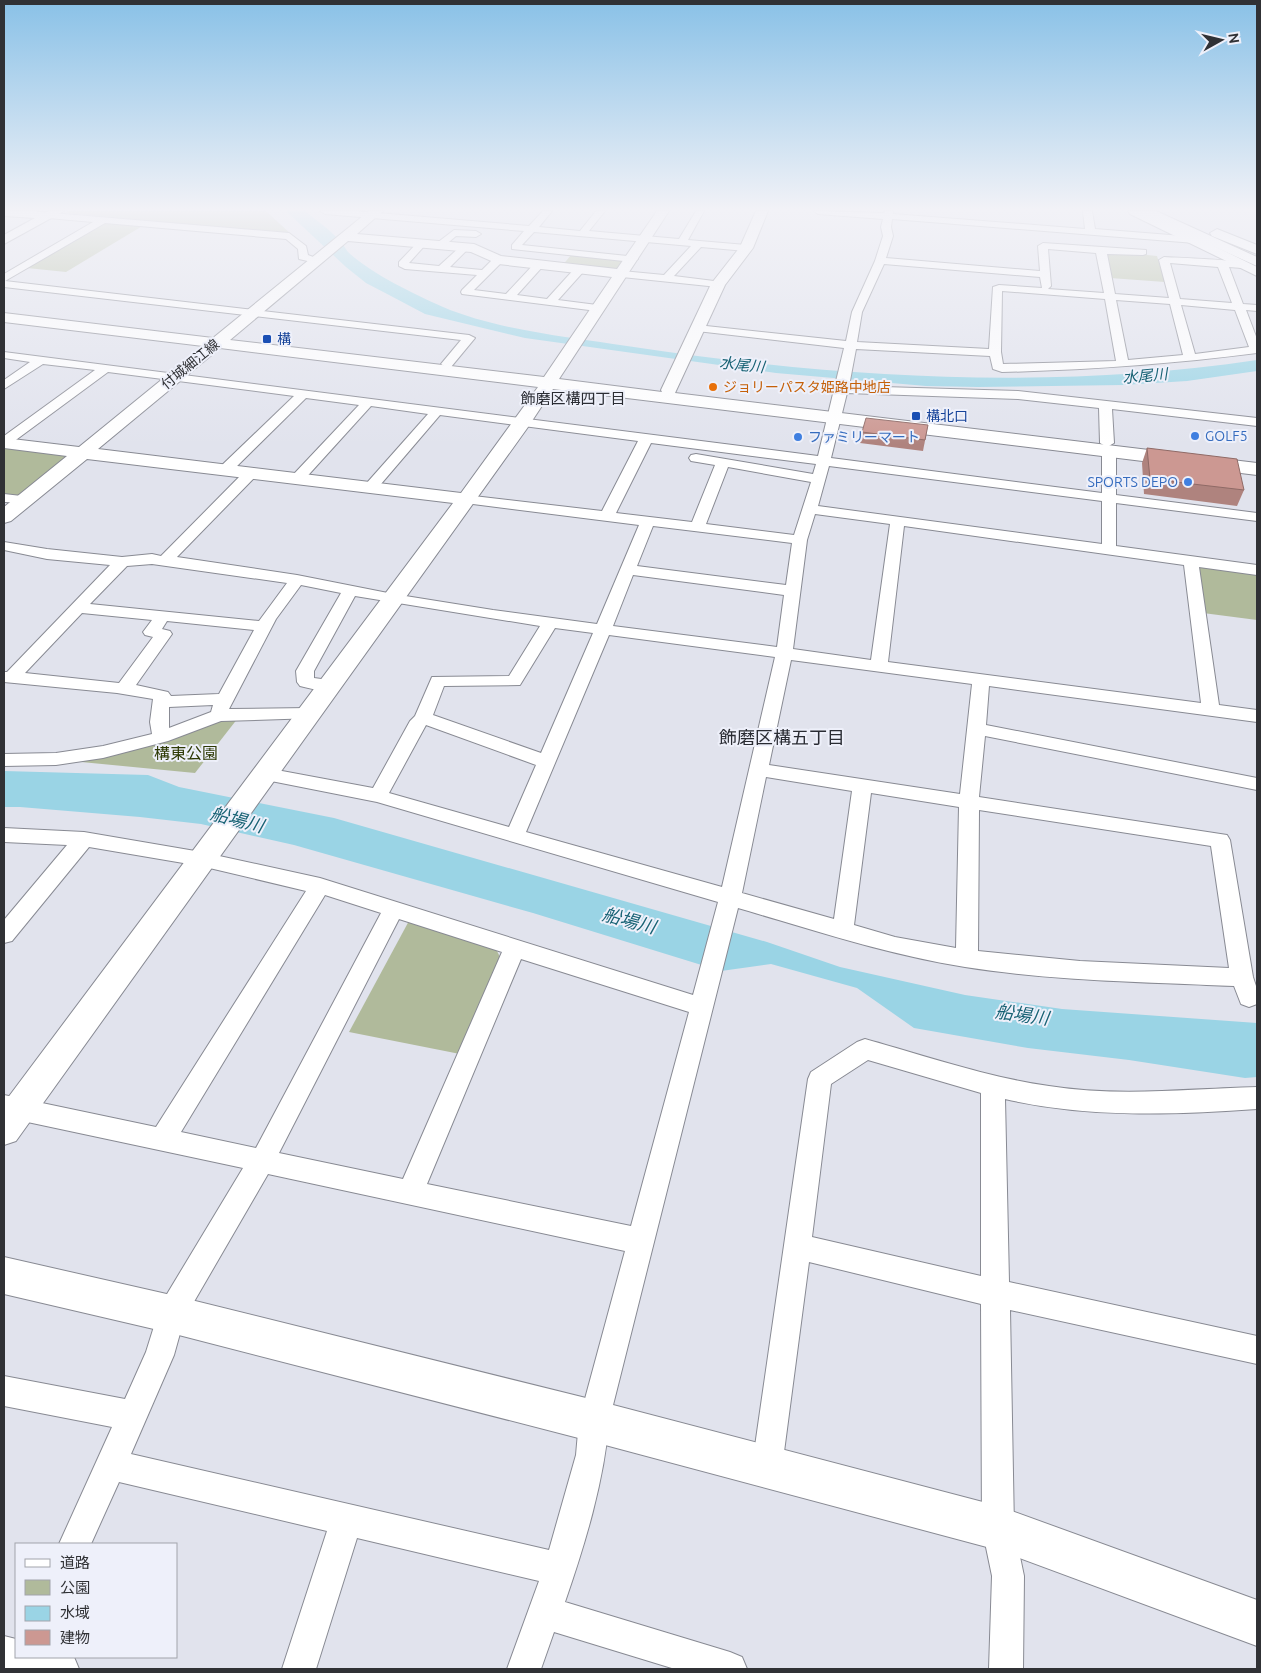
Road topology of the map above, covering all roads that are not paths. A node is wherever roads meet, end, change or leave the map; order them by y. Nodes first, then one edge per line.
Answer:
1 (47, 289) edge
2 (281, 289) edge
3 (469, 289) edge
4 (516, 289) edge
5 (562, 289) edge
6 (611, 289) edge
7 (716, 289) edge
8 (867, 289) edge
9 (997, 289) edge
10 (1020, 289) edge
11 (1108, 289) edge
12 (1172, 289) edge
13 (1232, 289) edge
14 (1046, 291) joint
15 (1109, 296) junction
16 (508, 298) junction
17 (1175, 301) junction
18 (550, 302) junction
19 (1239, 306) junction
20 (598, 308) junction
21 (1257, 308) edge
22 (4, 311) edge
23 (252, 313) junction
24 (4, 317) edge
25 (697, 328) junction
26 (220, 340) junction
27 (850, 345) junction
28 (1257, 350) edge
29 (996, 352) junction
30 (4, 355) edge
31 (1190, 359) junction
32 (40, 360) junction
33 (447, 364) junction
34 (1123, 364) junction
35 (104, 369) junction
36 (174, 378) junction
37 (550, 380) junction
38 (4, 385) edge
39 (842, 389) junction
40 (668, 390) junction
41 (302, 395) junction
42 (368, 402) junction
43 (1105, 405) junction
44 (436, 412) junction
45 (835, 415) junction
46 (1257, 422) edge
47 (522, 423) junction
48 (4, 443) edge
49 (644, 443) junction
50 (1108, 447) junction
51 (82, 453) junction
52 (723, 462) junction
53 (824, 462) junction
54 (1257, 462) edge
55 (1257, 469) edge
56 (225, 470) junction
57 (251, 473) junction
58 (297, 479) junction
59 (818, 480) junction
60 (370, 488) junction
61 (4, 498) edge
62 (1108, 498) junction
63 (465, 499) junction
64 (24, 500) junction
65 (809, 509) junction
66 (607, 516) junction
67 (4, 517) edge
68 (1257, 517) edge
69 (898, 520) junction
70 (648, 522) junction
71 (697, 528) junction
72 (800, 540) junction
73 (4, 546) edge
74 (1109, 550) junction
75 (166, 560) junction
76 (122, 562) junction
77 (1191, 562) junction
78 (629, 570) junction
79 (1257, 570) edge
80 (297, 580) junction
81 (350, 590) junction
82 (793, 591) junction
83 (393, 599) junction
84 (79, 608) junction
85 (163, 616) junction
86 (550, 623) junction
87 (264, 626) junction
88 (603, 630) junction
89 (784, 654) junction
90 (879, 667) junction
91 (8, 677) edge
92 (981, 680) junction
93 (330, 685) junction
94 (124, 689) junction
95 (161, 702) junction
96 (222, 707) junction
97 (1211, 709) junction
98 (308, 714) junction
99 (1257, 716) edge
100 (423, 720) junction
101 (977, 729) junction
102 (162, 737) junction
103 (4, 760) edge
104 (546, 762) junction
105 (759, 770) junction
106 (266, 774) junction
107 (1257, 784) edge
108 (862, 785) junction
109 (378, 796) junction
110 (969, 800) junction
111 (4, 835) edge
112 (514, 835) junction
113 (84, 839) junction
114 (201, 859) junction
115 (320, 886) junction
116 (730, 898) junction
117 (394, 909) junction
118 (842, 930) junction
119 (4, 935) edge
120 (515, 948) junction
121 (967, 959) junction
122 (1242, 977) junction
123 (1249, 998) dead end
124 (704, 999) junction
125 (993, 1085) junction
126 (1257, 1098) edge
127 (9, 1115) edge
128 (162, 1140) junction
129 (262, 1161) junction
130 (410, 1192) junction
131 (640, 1241) junction
132 (796, 1246) junction
133 (4, 1275) edge
134 (995, 1293) junction
135 (172, 1314) junction
136 (1257, 1350) edge
137 (7, 1397) edge
138 (133, 1416) junction
139 (594, 1421) junction
140 (110, 1465) junction
141 (767, 1467) junction
142 (347, 1520) junction
143 (998, 1528) junction
144 (75, 1543) edge
145 (560, 1569) junction
146 (544, 1612) junction
147 (1257, 1623) edge
148 (18, 1660) edge
149 (62, 1669) edge
150 (299, 1669) edge
151 (524, 1669) edge
152 (730, 1669) edge
153 (1006, 1669) edge

1 - 23 street
2 - 23 main road, 付城細江線
3 - 16 street
4 - 16 street
5 - 18 street
6 - 20 main road
7 - 25 main road
8 - 27 street
9 - 29 street
10 - 14 street
11 - 15 street
12 - 17 street
13 - 19 street
14 - 15 street
15 - 17 street
15 - 34 street
16 - 18 street
17 - 19 street
17 - 31 street
18 - 20 street
19 - 21 street
19 - 28 street
20 - 37 main road
22 - 26 main road
23 - 26 main road, 付城細江線
23 - 33 street
24 - 26 main road
25 - 27 street
25 - 40 main road
26 - 33 main road
26 - 36 main road, 付城細江線
26 - 37 main road
27 - 29 street
27 - 39 street
28 - 31 street
29 - 34 street
30 - 32 street
31 - 34 street
32 - 35 street
32 - 38 street
33 - 37 main road
35 - 36 street
35 - 48 street
36 - 41 street
36 - 51 main road, 付城細江線
37 - 40 main road
37 - 45 main road
37 - 47 main road
39 - 43 street
39 - 45 street
40 - 45 main road
41 - 42 street
41 - 56 street
42 - 44 street
42 - 58 street
43 - 46 street
43 - 50 street
44 - 47 street
44 - 60 street
45 - 50 main road
45 - 53 street
47 - 49 street
47 - 63 main road
48 - 51 main road
49 - 52 street
49 - 53 street
49 - 66 street
50 - 54 main road
50 - 55 main road
50 - 62 street
51 - 56 main road
51 - 64 main road, 付城細江線
52 - 59 street
52 - 71 street
53 - 59 street
53 - 62 street
56 - 57 main road
57 - 58 main road
57 - 75 street
58 - 60 main road
59 - 65 street
60 - 63 main road
61 - 64 street
62 - 68 street
62 - 74 street
63 - 66 street
63 - 83 main road
64 - 67 main road, 付城細江線
65 - 69 street
65 - 72 street
66 - 70 street
69 - 74 street
69 - 90 street
70 - 71 street
70 - 78 street
71 - 72 street
72 - 82 street
73 - 76 street
74 - 77 street
75 - 76 street
75 - 80 street
76 - 84 street
77 - 79 street
77 - 97 street
78 - 82 street
78 - 88 street
80 - 81 street
80 - 87 street
81 - 83 street
81 - 93 street
82 - 89 street
83 - 86 street
83 - 93 main road
84 - 85 street
84 - 91 street
85 - 87 street
85 - 94 street
86 - 88 street
86 - 100 street
87 - 96 street
88 - 89 street
88 - 104 street
89 - 90 street
89 - 105 street
90 - 92 street
91 - 94 street
92 - 97 street
92 - 101 street
93 - 98 main road
94 - 95 street
95 - 96 street
95 - 102 street
96 - 98 street
96 - 102 street
97 - 99 street
98 - 106 main road
100 - 104 street
100 - 109 street
101 - 107 street
101 - 110 street
102 - 103 street
104 - 112 street
105 - 108 street
105 - 116 street
106 - 109 street
106 - 114 main road
108 - 110 street
108 - 118 street
109 - 112 street
110 - 121 street
110 - 122 street
111 - 113 street
112 - 116 street
113 - 114 street
113 - 119 street
114 - 115 street
114 - 127 main road
115 - 117 street
115 - 128 street
116 - 118 street
116 - 124 street
117 - 120 street
117 - 129 street
118 - 121 street
120 - 124 street
120 - 130 street
121 - 122 street
122 - 123 street
124 - 131 street
125 - 126 street
125 - 132 street
125 - 134 street
127 - 128 street
128 - 129 street
129 - 130 street
129 - 135 street
130 - 131 street
131 - 139 street
132 - 134 street
132 - 141 street
133 - 135 main road
134 - 136 street
134 - 143 street
135 - 138 street
135 - 139 main road
137 - 138 street
138 - 140 street
139 - 141 main road
139 - 145 street
140 - 142 street
140 - 144 street
141 - 143 main road
142 - 145 street
142 - 150 street
143 - 147 main road
143 - 153 street
145 - 146 street
146 - 151 street
146 - 152 street
148 - 149 street

